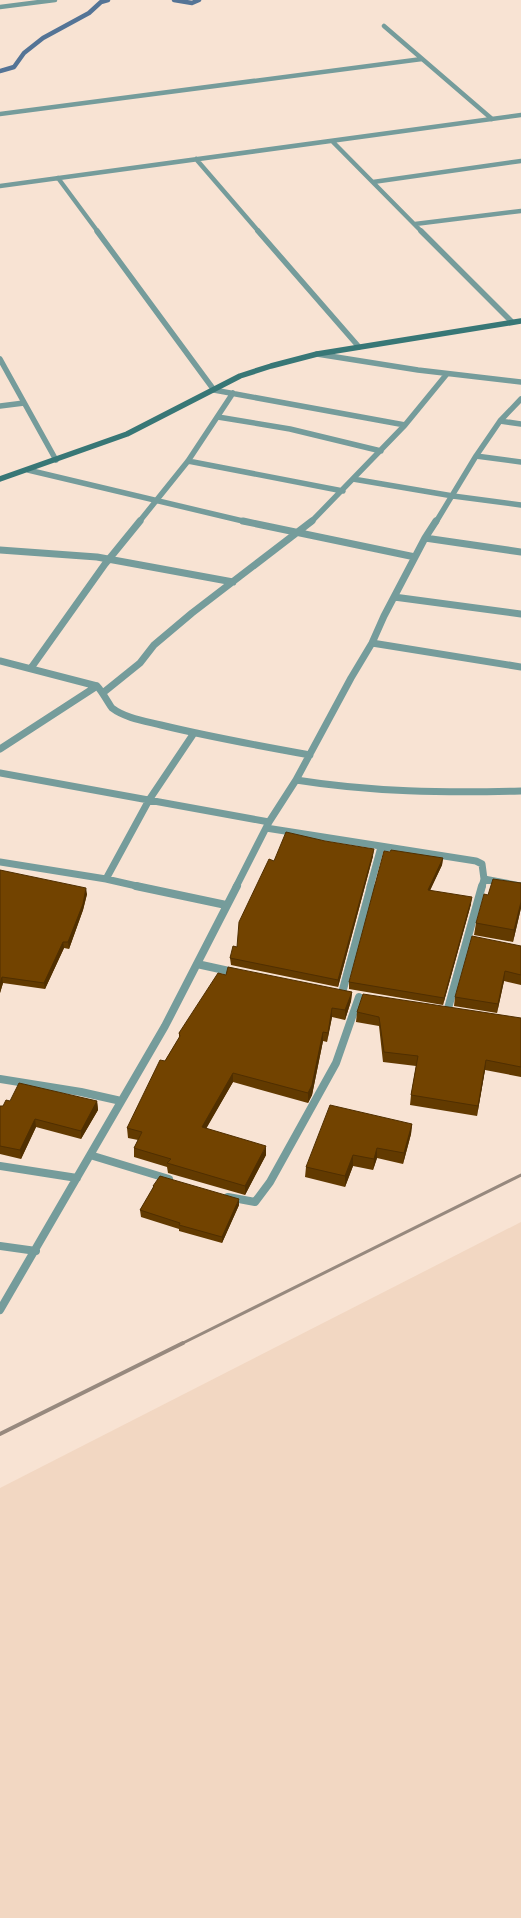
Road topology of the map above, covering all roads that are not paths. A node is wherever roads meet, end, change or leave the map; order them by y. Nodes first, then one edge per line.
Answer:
1 (16, 0) edge
2 (55, 0) edge
3 (20, 5) junction
4 (0, 7) edge
5 (384, 26) dead end
6 (422, 59) junction
7 (0, 114) edge
8 (521, 115) edge
9 (492, 119) junction
10 (332, 141) junction
11 (196, 159) junction
12 (521, 161) edge
13 (58, 178) junction
14 (373, 182) junction
15 (0, 186) edge
16 (521, 211) edge
17 (415, 224) junction
18 (521, 321) edge
19 (512, 322) junction
20 (359, 347) junction
21 (317, 354) junction
22 (0, 359) edge
23 (446, 375) junction
24 (521, 382) edge
25 (214, 390) junction
26 (233, 393) junction
27 (521, 399) edge
28 (24, 403) junction
29 (0, 406) edge
30 (218, 417) junction
31 (500, 421) junction
32 (521, 424) edge
33 (405, 425) junction
34 (381, 451) junction
35 (476, 456) junction
36 (56, 460) junction
37 (188, 461) junction
38 (521, 462) edge
39 (28, 470) junction
40 (0, 479) edge
41 (353, 479) junction
42 (343, 491) junction
43 (453, 496) junction
44 (153, 502) junction
45 (521, 505) edge
46 (296, 534) junction
47 (425, 538) junction
48 (0, 550) edge
49 (521, 552) edge
50 (415, 556) junction
51 (109, 559) junction
52 (233, 582) junction
53 (394, 597) junction
54 (521, 614) edge
55 (372, 644) junction
56 (0, 661) edge
57 (521, 667) edge
58 (31, 668) junction
59 (98, 686) junction
60 (104, 692) junction
61 (194, 733) junction
62 (0, 749) edge
63 (310, 755) junction
64 (0, 773) edge
65 (296, 780) junction
66 (521, 791) edge
67 (149, 800) junction
68 (268, 825) junction
69 (381, 847) junction
70 (0, 862) edge
71 (106, 879) junction
72 (484, 879) junction
73 (521, 886) edge
74 (226, 905) junction
75 (197, 964) junction
76 (243, 974) edge
77 (447, 1012) edge
78 (0, 1079) edge
79 (122, 1101) junction
80 (90, 1155) junction
81 (0, 1166) edge
82 (77, 1178) junction
83 (176, 1181) edge
84 (217, 1194) edge
85 (0, 1246) edge
86 (36, 1251) junction
87 (0, 1310) edge

1 - 3 street
2 - 3 street
3 - 4 street
5 - 6 street
6 - 7 street
6 - 9 street
8 - 9 street
9 - 10 street
10 - 11 street
10 - 14 street
11 - 13 street
11 - 20 street
12 - 14 street
13 - 15 street
13 - 25 street
14 - 17 street
16 - 17 street
17 - 19 street
18 - 19 main road
19 - 20 main road
20 - 21 main road
21 - 23 street
21 - 25 main road
22 - 28 street
23 - 24 street
23 - 33 street
25 - 26 street
25 - 36 main road
26 - 30 street
26 - 33 street
27 - 31 street
28 - 29 street
28 - 36 street
30 - 34 street
30 - 37 street
31 - 32 street
31 - 35 street
33 - 34 street
34 - 41 street
35 - 38 street
35 - 43 street
36 - 39 main road
37 - 42 street
37 - 44 street
39 - 40 main road
39 - 44 street
41 - 42 street
41 - 43 street
42 - 46 street
43 - 45 street
43 - 47 street
44 - 46 street
44 - 51 street
46 - 50 street
46 - 52 street
47 - 49 street
47 - 50 street
48 - 51 street
50 - 53 street
51 - 52 street
51 - 58 street
52 - 60 street
53 - 54 street
53 - 55 street
55 - 57 street
55 - 63 street
56 - 58 street
58 - 59 street
59 - 60 street
59 - 62 street
60 - 61 street
61 - 63 street
61 - 67 street
63 - 65 street
64 - 67 street
65 - 66 street
65 - 68 street
67 - 68 street
67 - 71 street
68 - 69 street
68 - 74 street
69 - 72 street
69 - 84 street
70 - 71 street
71 - 74 street
72 - 73 street
72 - 77 street
74 - 75 street
75 - 76 street
75 - 79 street
78 - 79 street
79 - 80 street
80 - 82 street
80 - 83 street
81 - 82 street
82 - 86 street
85 - 86 street
86 - 87 street

